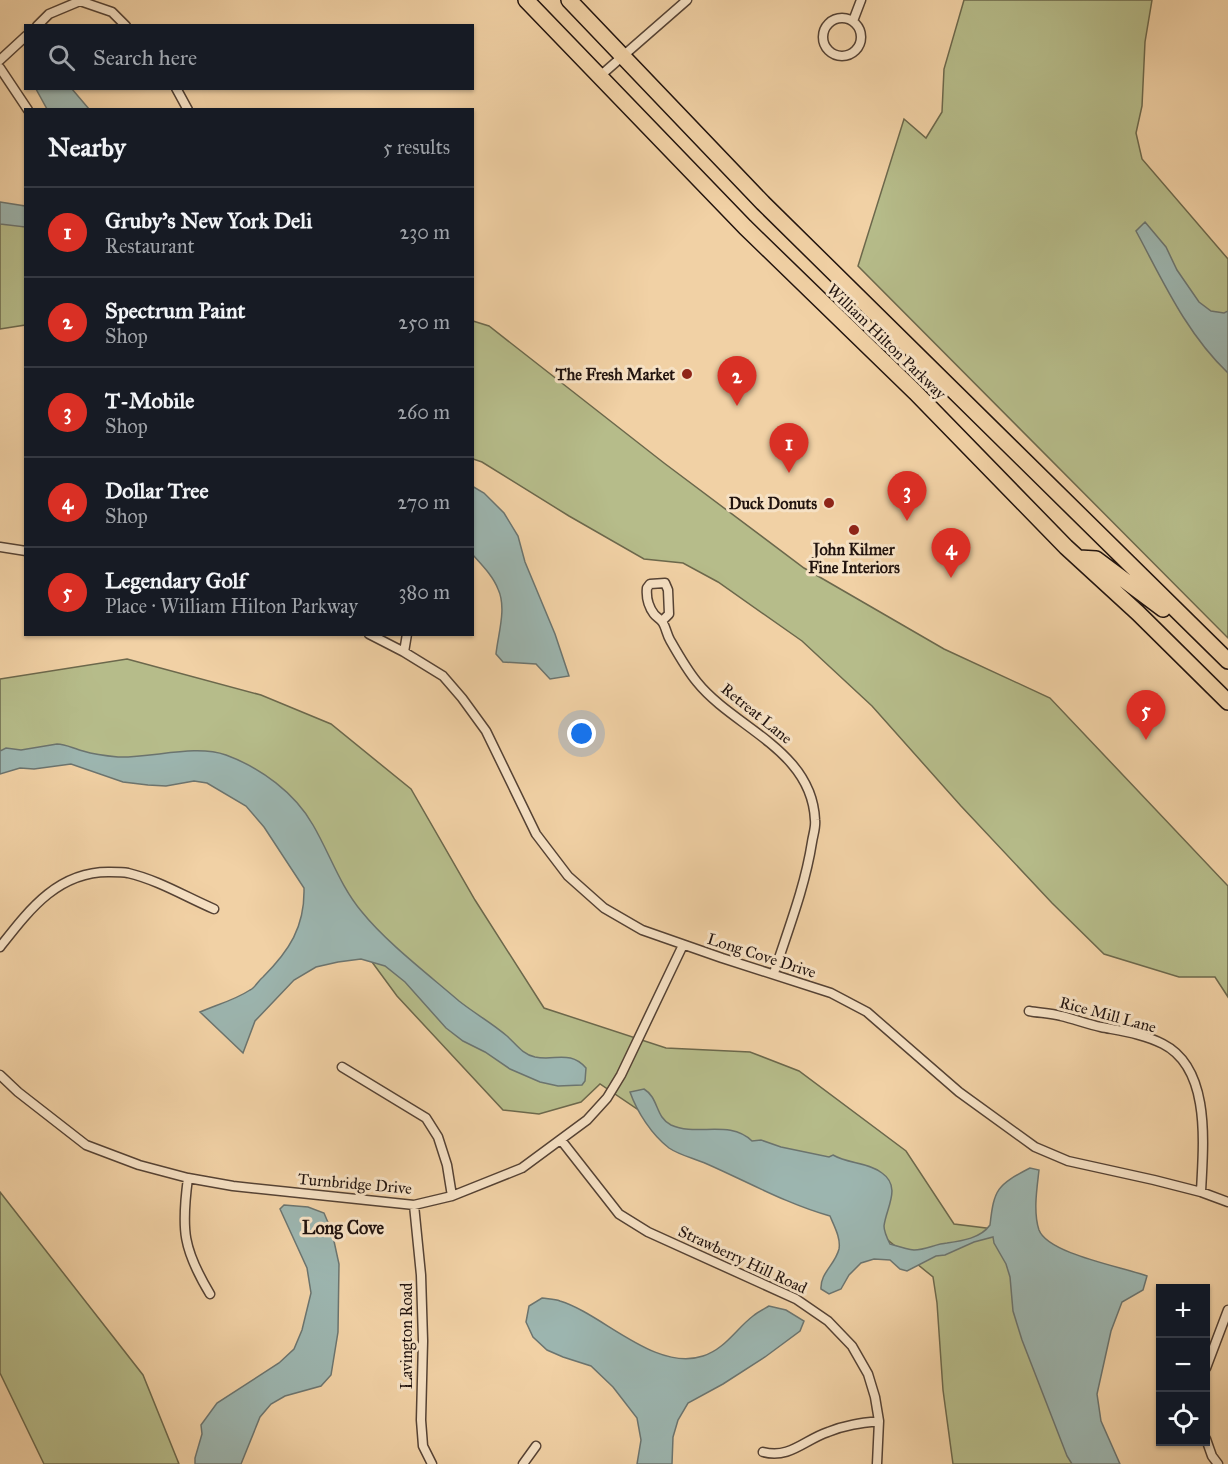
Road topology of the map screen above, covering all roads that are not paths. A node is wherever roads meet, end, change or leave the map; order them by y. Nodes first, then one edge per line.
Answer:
1 (526, 0) edge
2 (569, 0) edge
3 (687, 0) edge
4 (861, 0) edge
5 (854, 21) junction
6 (39, 24) edge
7 (124, 24) edge
8 (24, 38) edge
9 (622, 55) junction
10 (0, 60) edge
11 (0, 68) edge
12 (600, 76) junction
13 (3, 77) edge
14 (177, 90) edge
15 (26, 108) edge
16 (187, 108) edge
17 (0, 547) edge
18 (24, 552) edge
19 (1079, 558) junction
20 (662, 621) dead end
21 (373, 636) edge
22 (406, 636) edge
23 (1204, 639) junction
24 (404, 652) junction
25 (1228, 662) edge
26 (1228, 702) edge
27 (214, 909) dead end
28 (683, 945) junction
29 (0, 947) edge
30 (774, 973) junction
31 (1029, 1011) dead end
32 (342, 1067) dead end
33 (0, 1075) edge
34 (561, 1140) junction
35 (188, 1178) junction
36 (1201, 1192) junction
37 (452, 1196) junction
38 (1228, 1202) edge
39 (414, 1205) junction
40 (210, 1294) dead end
41 (1228, 1310) edge
42 (1210, 1357) edge
43 (879, 1421) junction
44 (536, 1446) dead end
45 (1208, 1446) edge
46 (763, 1452) dead end
47 (432, 1464) edge
48 (523, 1464) edge
49 (877, 1464) edge
50 (1218, 1464) edge

1 - 12 highway, William Hilton Parkway
2 - 9 highway, William Hilton Parkway
3 - 9 street
4 - 5 street
5 - 5 street
6 - 7 street
8 - 10 street
9 - 12 street
9 - 23 highway, William Hilton Parkway
11 - 13 street
12 - 19 highway, William Hilton Parkway
13 - 15 street
14 - 16 street
17 - 18 street
19 - 23 highway
19 - 26 highway, William Hilton Parkway
20 - 30 street, Retreat Lane
21 - 24 street, Long Cove Drive
22 - 24 street
23 - 25 highway, William Hilton Parkway
24 - 28 street, Long Cove Drive
27 - 29 street
28 - 30 street, Long Cove Drive
28 - 34 street, Turnbridge Drive
30 - 36 street, Long Cove Drive
31 - 36 street, Rice Mill Lane
32 - 37 street
33 - 35 street, Turnbridge Drive
34 - 37 street, Turnbridge Drive
34 - 43 street, Strawberry Hill Road
35 - 39 street, Turnbridge Drive
35 - 40 street
36 - 38 street, Long Cove Drive
37 - 39 street, Turnbridge Drive
39 - 47 street, Lavington Road
41 - 42 street
43 - 46 street
43 - 49 street, Strawberry Hill Road
44 - 48 street
45 - 50 street

